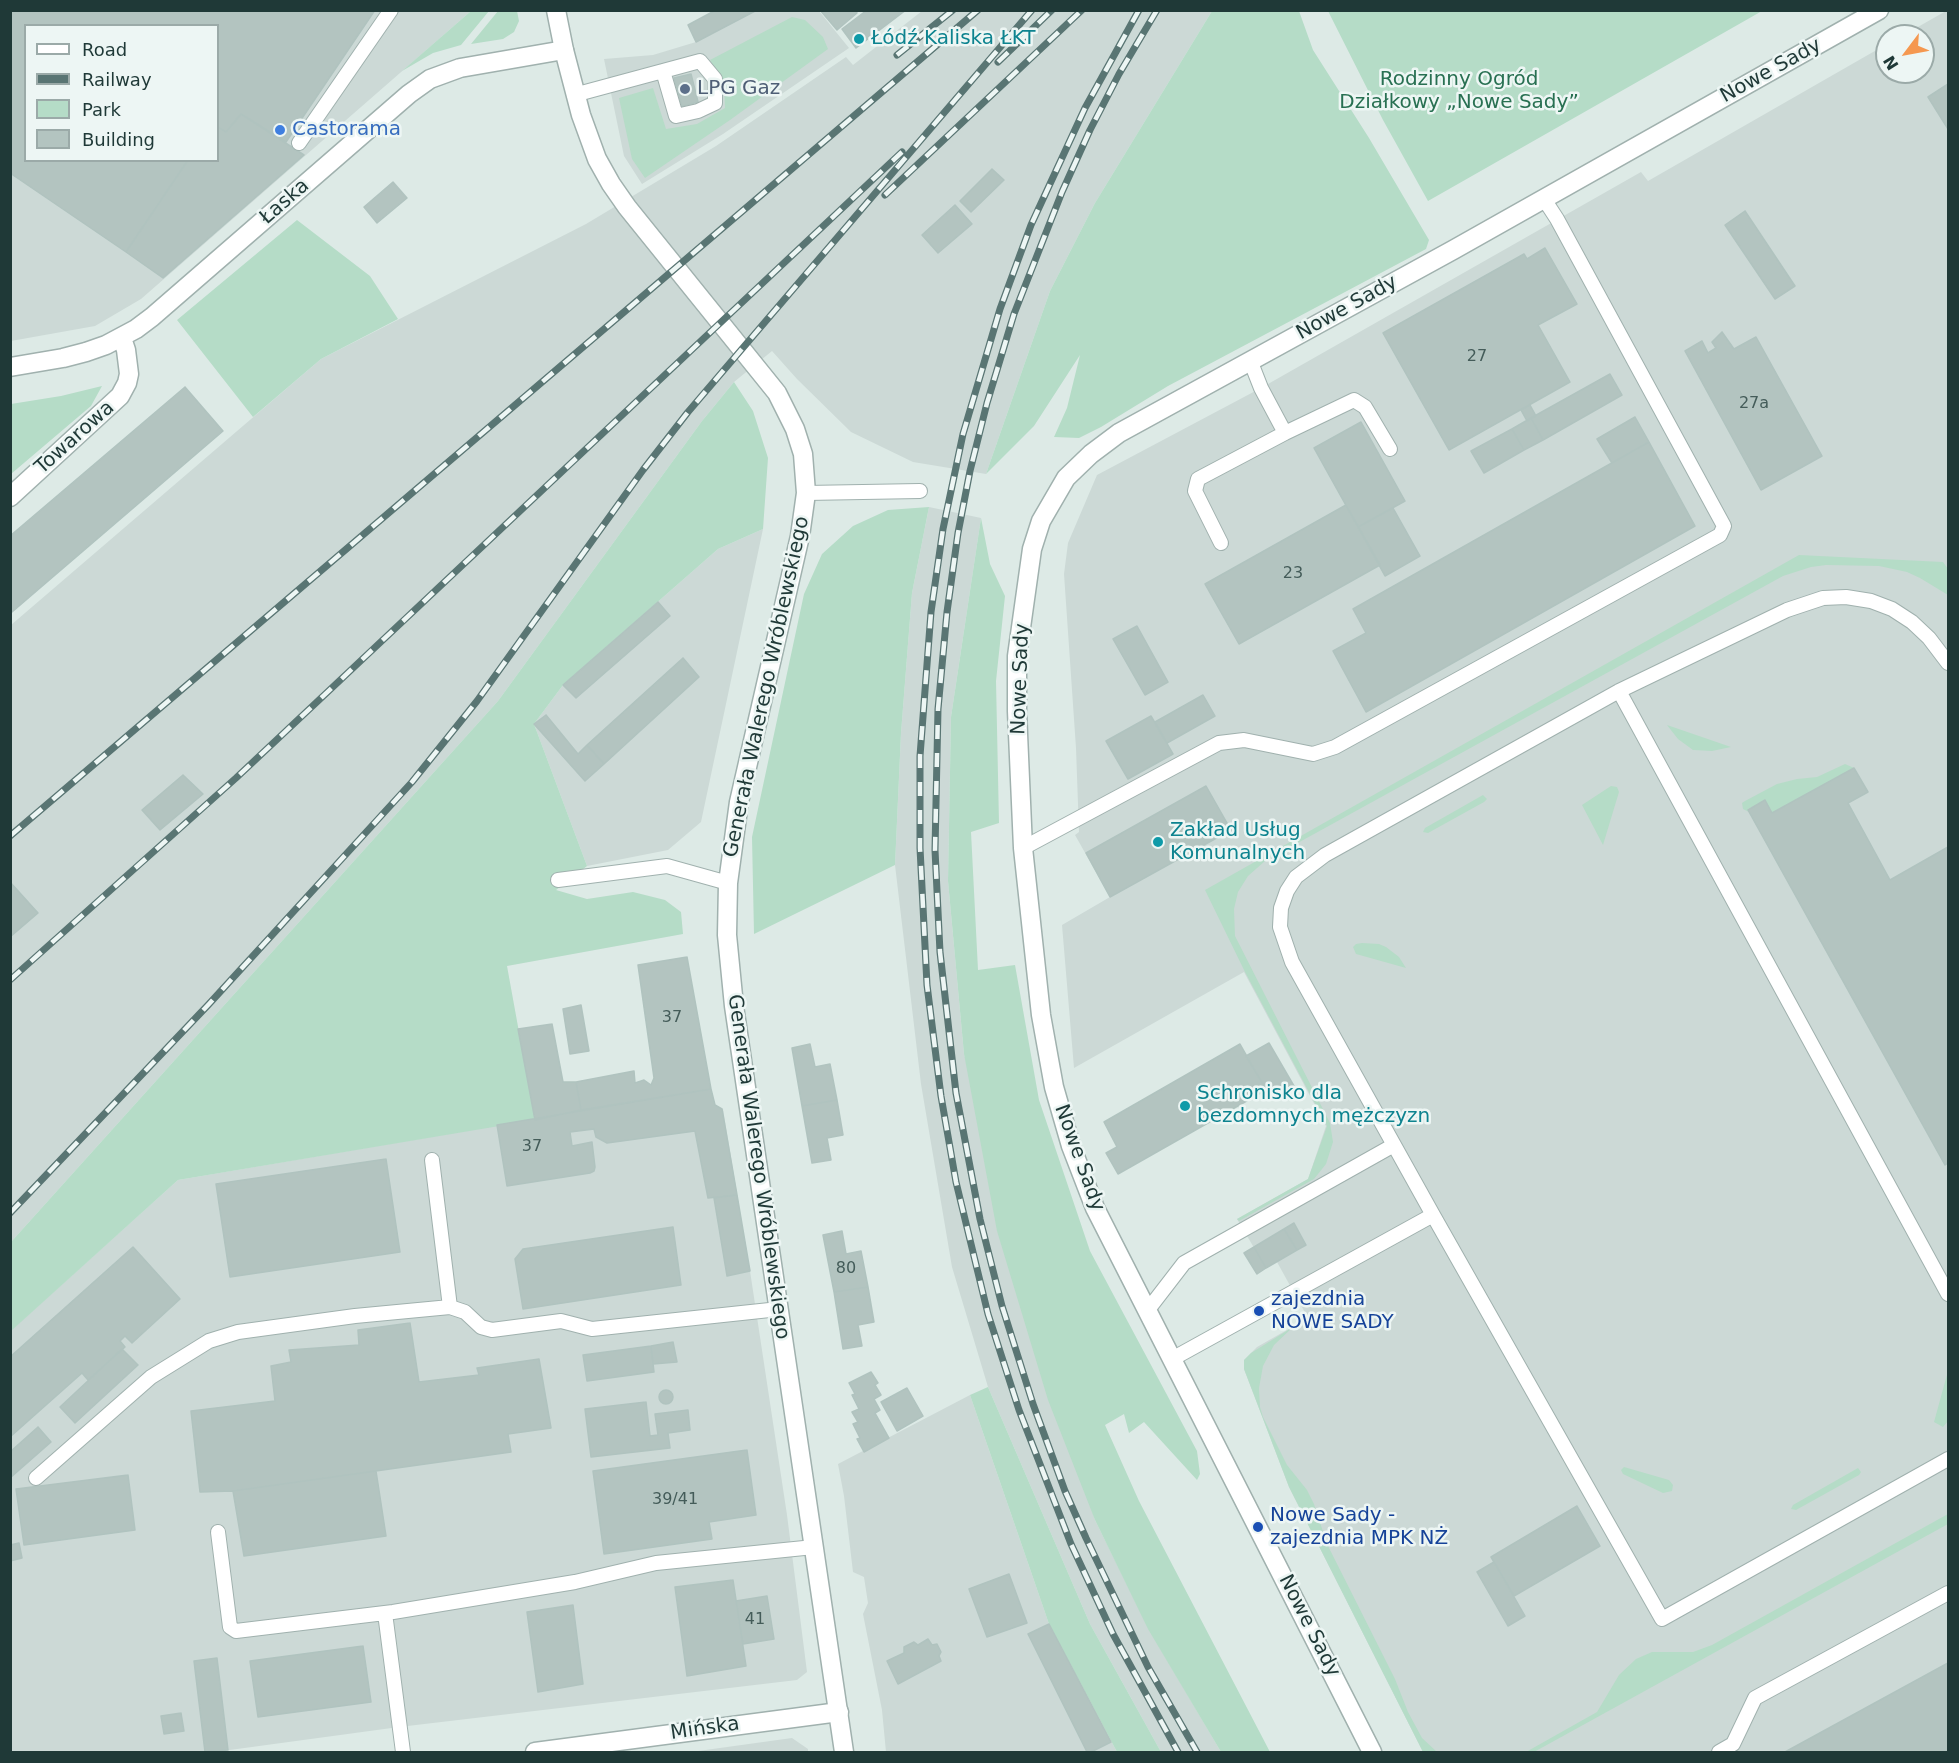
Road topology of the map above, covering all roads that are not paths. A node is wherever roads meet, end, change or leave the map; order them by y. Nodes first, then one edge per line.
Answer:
1 (391, 10) edge
2 (556, 10) edge
3 (1879, 10) edge
4 (564, 50) junction
5 (663, 71) junction
6 (574, 95) junction
7 (299, 143) dead end
8 (1544, 199) junction
9 (122, 338) junction
10 (1250, 360) junction
11 (10, 367) edge
12 (1285, 433) junction
13 (1390, 449) dead end
14 (920, 491) dead end
15 (806, 493) junction
16 (10, 497) edge
17 (1221, 543) dead end
18 (1948, 663) edge
19 (1619, 691) junction
20 (1023, 848) junction
21 (558, 880) dead end
22 (728, 883) junction
23 (1394, 1145) junction
24 (432, 1160) dead end
25 (1433, 1215) junction
26 (1948, 1294) edge
27 (450, 1307) junction
28 (779, 1309) junction
29 (1147, 1311) junction
30 (1172, 1359) junction
31 (1948, 1460) edge
32 (36, 1478) dead end
33 (218, 1532) dead end
34 (814, 1547) junction
35 (1948, 1593) edge
36 (384, 1613) junction
37 (839, 1712) junction
38 (403, 1752) edge
39 (536, 1752) edge
40 (844, 1752) edge
41 (1372, 1752) edge
42 (1719, 1752) edge

1 - 7 lane
2 - 4 street, Generała Walerego Wróblewskiego
3 - 8 street, Nowe Sady
4 - 6 street, Generała Walerego Wróblewskiego
4 - 9 street, Łaska
5 - 5 lane
5 - 6 lane
6 - 15 street, Generała Walerego Wróblewskiego
8 - 10 street, Nowe Sady
8 - 20 lane
9 - 11 street, Łaska
9 - 16 street, Towarowa
10 - 12 lane
10 - 20 street, Nowe Sady
12 - 13 lane
12 - 17 lane
14 - 15 lane
15 - 22 street, Generała Walerego Wróblewskiego
18 - 19 lane
19 - 23 lane
19 - 26 lane
20 - 29 street, Nowe Sady
21 - 22 lane
22 - 28 street, Generała Walerego Wróblewskiego
23 - 25 lane
23 - 29 lane
24 - 27 lane
25 - 30 lane
25 - 31 lane
27 - 28 lane
27 - 32 lane
28 - 34 street, Generała Walerego Wróblewskiego
29 - 30 street, Nowe Sady
30 - 41 street, Nowe Sady
33 - 36 lane
34 - 36 lane
34 - 37 street, Generała Walerego Wróblewskiego
35 - 42 lane
36 - 38 lane
37 - 39 street, Mińska
37 - 40 street, Generała Walerego Wróblewskiego

